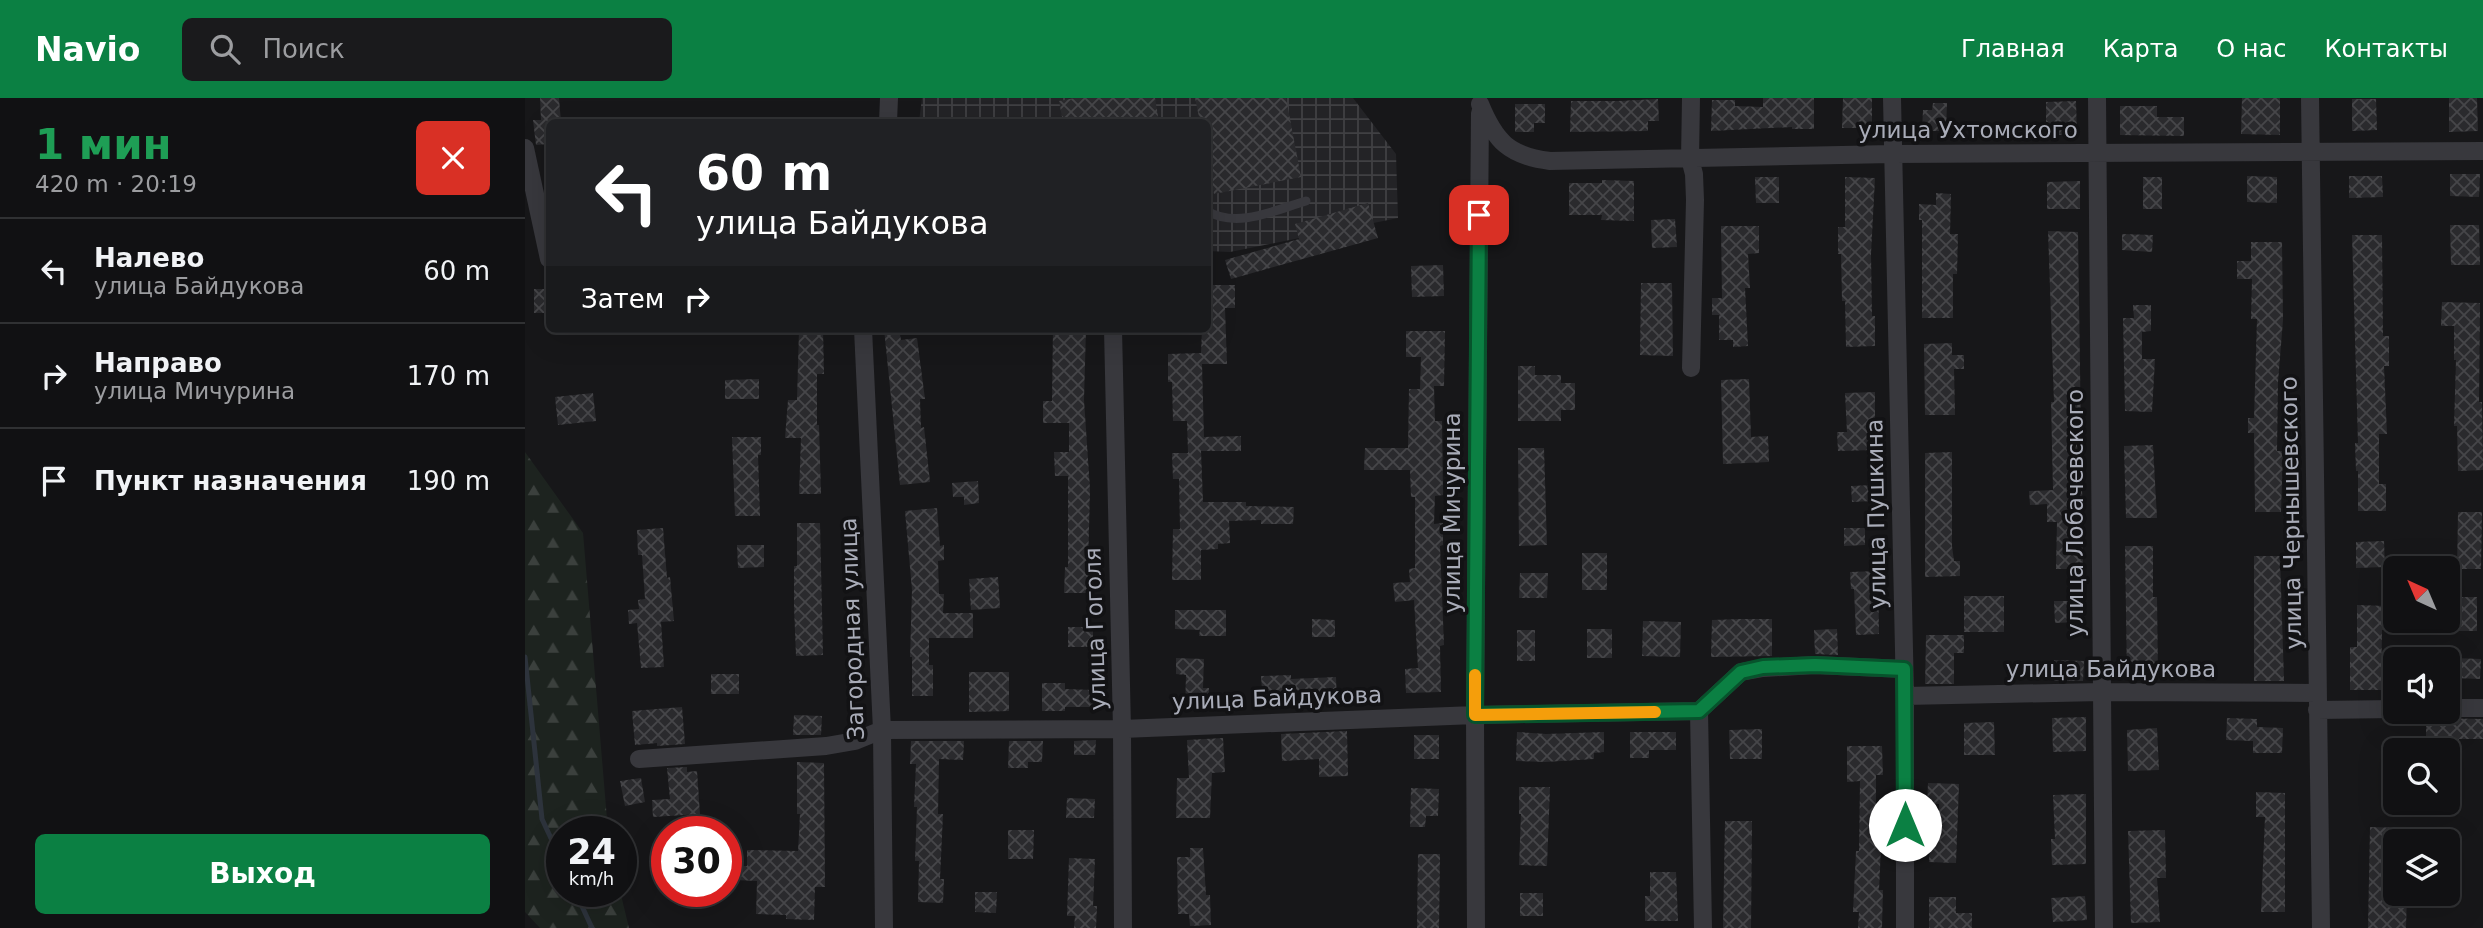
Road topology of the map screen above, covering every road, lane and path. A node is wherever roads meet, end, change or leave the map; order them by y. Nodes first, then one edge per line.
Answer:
1 (889, 98) edge
2 (1691, 98) edge
3 (1892, 98) edge
4 (2097, 98) edge
5 (2311, 98) edge
6 (1480, 101) edge
7 (888, 119) edge
8 (525, 148) edge
9 (2483, 150) edge
10 (2310, 152) junction
11 (1892, 154) junction
12 (2098, 154) junction
13 (1690, 159) junction
14 (1305, 201) dead end
15 (1211, 214) edge
16 (546, 245) edge
17 (863, 333) edge
18 (1113, 333) edge
19 (1691, 368) dead end
20 (1904, 669) junction
21 (2101, 692) junction
22 (1905, 696) junction
23 (2317, 702) junction
24 (2383, 708) edge
25 (2460, 708) edge
26 (2483, 708) edge
27 (1699, 711) junction
28 (1475, 715) junction
29 (1122, 729) junction
30 (882, 730) junction
31 (639, 759) dead end
32 (884, 928) edge
33 (1123, 928) edge
34 (1476, 928) edge
35 (1703, 928) edge
36 (1905, 928) edge
37 (2103, 928) edge
38 (2321, 928) edge

1 - 7 street
2 - 13 street
3 - 11 street, улица Пушкина
4 - 12 street, улица Лобачевского
5 - 10 street, улица Чернышевского
6 - 13 street, улица Ухтомского
6 - 28 street, улица Мичурина
8 - 16 street
9 - 10 street, улица Ухтомского
10 - 12 street, улица Ухтомского
10 - 23 street, улица Чернышевского
11 - 12 street, улица Ухтомского
11 - 13 street, улица Ухтомского
11 - 20 street, улица Пушкина
12 - 21 street, улица Лобачевского
13 - 19 street
14 - 15 lane
17 - 30 street, Загородная улица
18 - 29 street, улица Гоголя
20 - 22 street, улица Пушкина
20 - 27 street
21 - 22 street, улица Байдукова
21 - 23 street, улица Байдукова
21 - 37 street, улица Лобачевского
22 - 36 street, улица Пушкина
23 - 24 street, улица Байдукова
23 - 38 street, улица Чернышевского
25 - 26 street
27 - 28 street, улица Байдукова
27 - 35 street
28 - 29 street, улица Байдукова
28 - 34 street, улица Мичурина
29 - 30 street, улица Байдукова
29 - 33 street, улица Гоголя
30 - 31 street, улица Байдукова
30 - 32 street, Загородная улица

